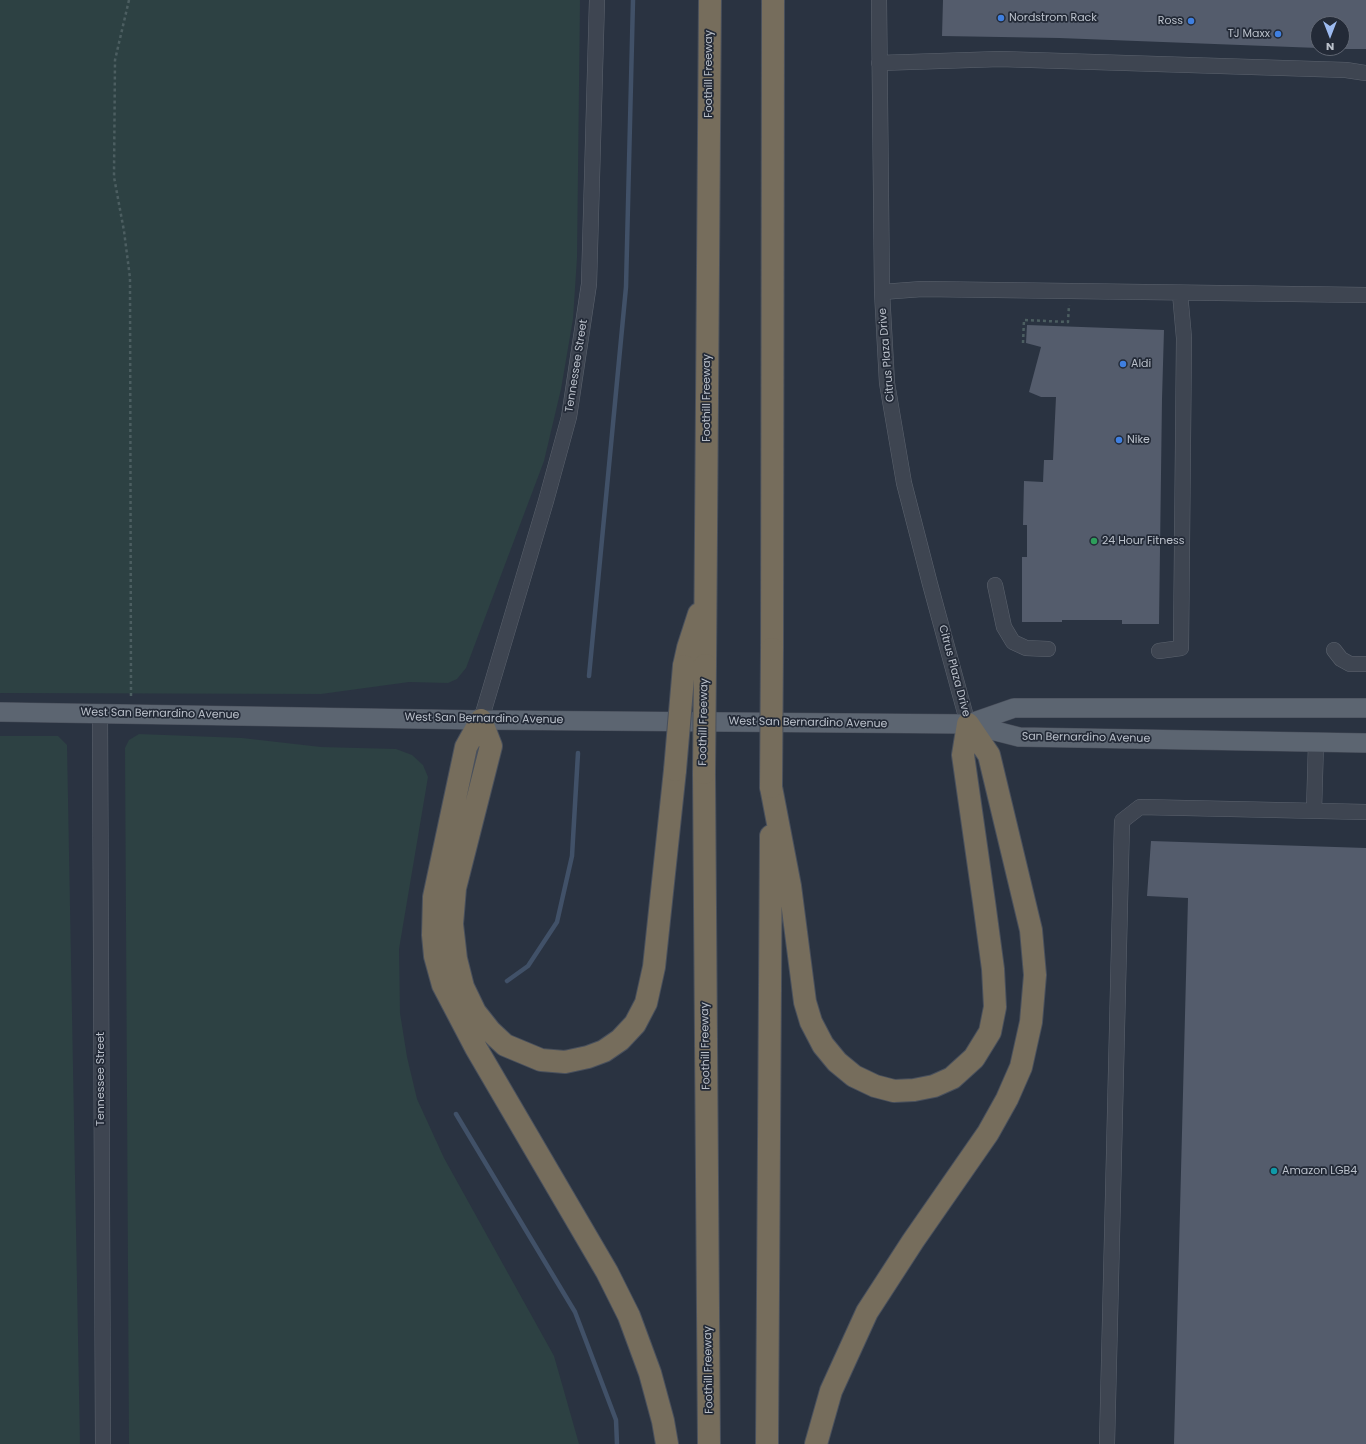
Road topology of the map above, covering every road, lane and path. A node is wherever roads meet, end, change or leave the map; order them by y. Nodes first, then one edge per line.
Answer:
1 (129, 0) edge
2 (597, 0) edge
3 (710, 0) edge
4 (774, 0) edge
5 (879, 0) edge
6 (879, 63) junction
7 (1366, 73) edge
8 (882, 292) junction
9 (1180, 293) junction
10 (1366, 295) edge
11 (1069, 304) dead end
12 (1023, 343) dead end
13 (995, 585) dead end
14 (1048, 649) dead end
15 (1334, 650) dead end
16 (1159, 651) dead end
17 (1366, 664) edge
18 (695, 665) junction
19 (1366, 708) edge
20 (0, 712) edge
21 (100, 713) junction
22 (131, 714) junction
23 (481, 720) junction
24 (968, 724) junction
25 (1316, 743) junction
26 (1366, 743) edge
27 (771, 787) junction
28 (1314, 811) junction
29 (1366, 812) edge
30 (102, 1444) edge
31 (667, 1444) edge
32 (709, 1444) edge
33 (767, 1444) edge
34 (816, 1444) edge
35 (1107, 1444) edge

1 - 22 path
2 - 23 street, Tennessee Street
3 - 18 highway, Foothill Freeway
4 - 27 highway, bridge
5 - 6 street, Citrus Plaza Drive
6 - 7 street
6 - 8 street, Citrus Plaza Drive
8 - 9 street
8 - 24 street, Citrus Plaza Drive
9 - 10 street
9 - 16 street
11 - 12 path
13 - 14 street
15 - 17 street
18 - 23 highway, bridge
18 - 32 highway, Foothill Freeway, bridge
19 - 24 main road
20 - 21 main road, West San Bernardino Avenue
21 - 22 main road, West San Bernardino Avenue
21 - 30 street, Tennessee Street
22 - 23 main road, West San Bernardino Avenue
23 - 24 main road, West San Bernardino Avenue
23 - 31 highway
24 - 25 main road, San Bernardino Avenue
24 - 27 highway
24 - 34 highway
25 - 26 main road, San Bernardino Avenue
25 - 28 street
27 - 33 highway
28 - 29 street
28 - 35 street

